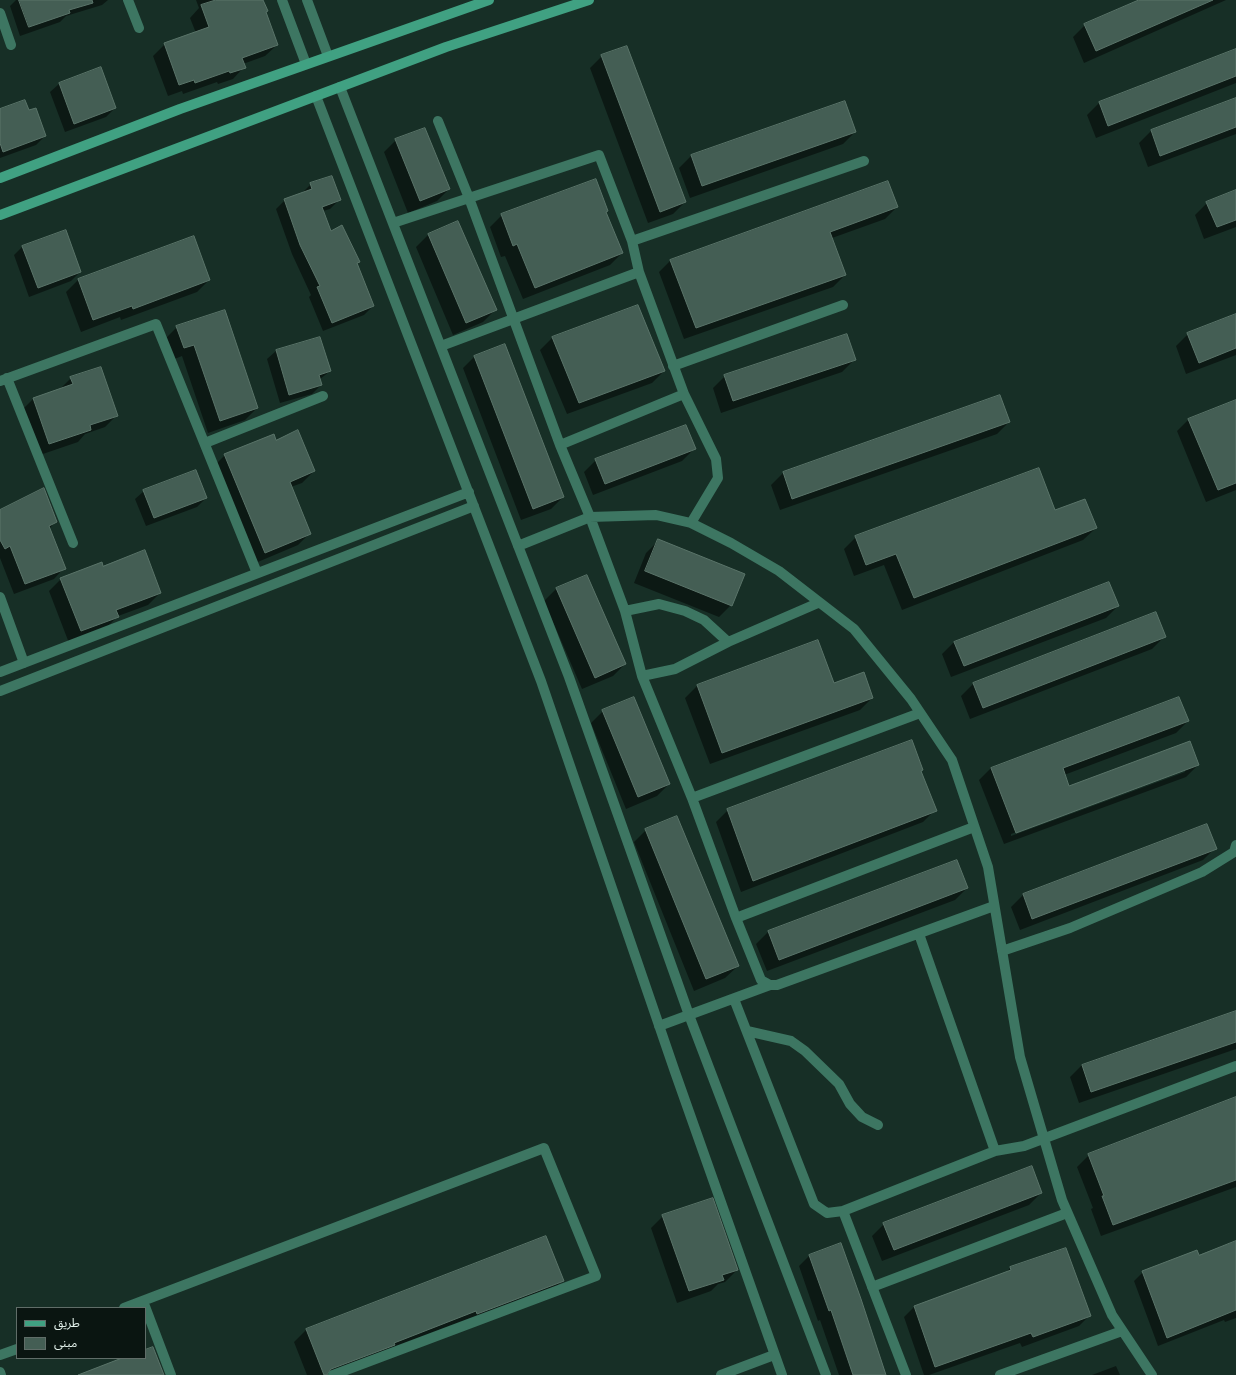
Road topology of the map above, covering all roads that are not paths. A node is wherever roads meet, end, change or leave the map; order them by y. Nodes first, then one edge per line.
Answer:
1 (128, 0) edge
2 (282, 0) edge
3 (307, 0) edge
4 (489, 0) edge
5 (589, 0) edge
6 (0, 13) edge
7 (139, 28) dead end
8 (11, 45) dead end
9 (328, 56) junction
10 (306, 64) junction
11 (340, 87) junction
12 (316, 96) junction
13 (438, 121) dead end
14 (864, 161) dead end
15 (0, 178) edge
16 (469, 198) junction
17 (0, 215) edge
18 (393, 223) junction
19 (632, 241) junction
20 (639, 272) junction
21 (843, 305) dead end
22 (514, 319) junction
23 (441, 346) junction
24 (673, 366) junction
25 (3, 380) edge
26 (684, 394) junction
27 (323, 396) dead end
28 (205, 443) junction
29 (560, 445) junction
30 (469, 492) junction
31 (474, 506) junction
32 (590, 517) junction
33 (691, 523) junction
34 (73, 543) dead end
35 (518, 546) junction
36 (257, 573) junction
37 (0, 597) edge
38 (818, 602) junction
39 (625, 611) junction
40 (728, 642) junction
41 (24, 663) junction
42 (0, 672) edge
43 (642, 676) junction
44 (0, 691) edge
45 (920, 713) junction
46 (692, 798) junction
47 (974, 827) junction
48 (1236, 845) edge
49 (994, 906) junction
50 (736, 918) junction
51 (919, 934) junction
52 (1002, 951) junction
53 (770, 985) junction
54 (734, 998) junction
55 (689, 1015) junction
56 (659, 1026) junction
57 (747, 1030) junction
58 (1236, 1066) edge
59 (878, 1125) dead end
60 (1043, 1138) junction
61 (995, 1151) junction
62 (843, 1211) junction
63 (1067, 1213) junction
64 (872, 1287) junction
65 (143, 1301) junction
66 (127, 1307) edge
67 (145, 1307) edge
68 (146, 1309) edge
69 (1122, 1331) junction
70 (16, 1349) edge
71 (0, 1355) edge
72 (774, 1355) junction
73 (0, 1372) edge
74 (1, 1375) edge
75 (171, 1375) edge
76 (333, 1375) edge
77 (721, 1375) edge
78 (782, 1375) edge
79 (826, 1375) edge
80 (906, 1375) edge
81 (1000, 1375) edge
82 (1152, 1375) edge

1 - 7 street
2 - 10 street
3 - 9 street
4 - 9 street
5 - 11 street
6 - 8 street
9 - 10 street
10 - 15 street
11 - 12 street
11 - 18 street
12 - 17 street
12 - 30 street
13 - 16 street
14 - 19 street
16 - 18 street
16 - 19 street
16 - 22 street
18 - 23 street
19 - 20 street
20 - 22 street
20 - 24 street
21 - 24 street
22 - 23 street
22 - 29 street
23 - 35 street
24 - 26 street
25 - 28 street
25 - 34 street
26 - 29 street
26 - 33 street
27 - 28 street
28 - 36 street
29 - 32 street
30 - 31 street
30 - 36 street
31 - 44 street
31 - 56 street
32 - 33 street
32 - 35 street
32 - 39 street
33 - 38 street
35 - 55 street
36 - 41 street
37 - 41 street
38 - 40 street
38 - 45 street
39 - 40 street
39 - 43 street
40 - 43 street
41 - 42 street
43 - 46 street
45 - 46 street
45 - 47 street
46 - 50 street
47 - 49 street
47 - 50 street
48 - 52 street
49 - 51 street
49 - 52 street
50 - 53 street
51 - 53 street
51 - 61 street
52 - 60 street
53 - 54 street
54 - 55 street
54 - 57 street
55 - 56 street
55 - 79 street
56 - 72 street
57 - 59 street
57 - 62 street
58 - 60 street
60 - 61 street
60 - 63 street
61 - 62 street
62 - 64 street
63 - 64 street
63 - 69 street
64 - 80 street
65 - 66 street
65 - 67 street
65 - 76 street
68 - 75 street
69 - 81 street
69 - 82 street
70 - 71 street
72 - 77 street
72 - 78 street
73 - 74 street

